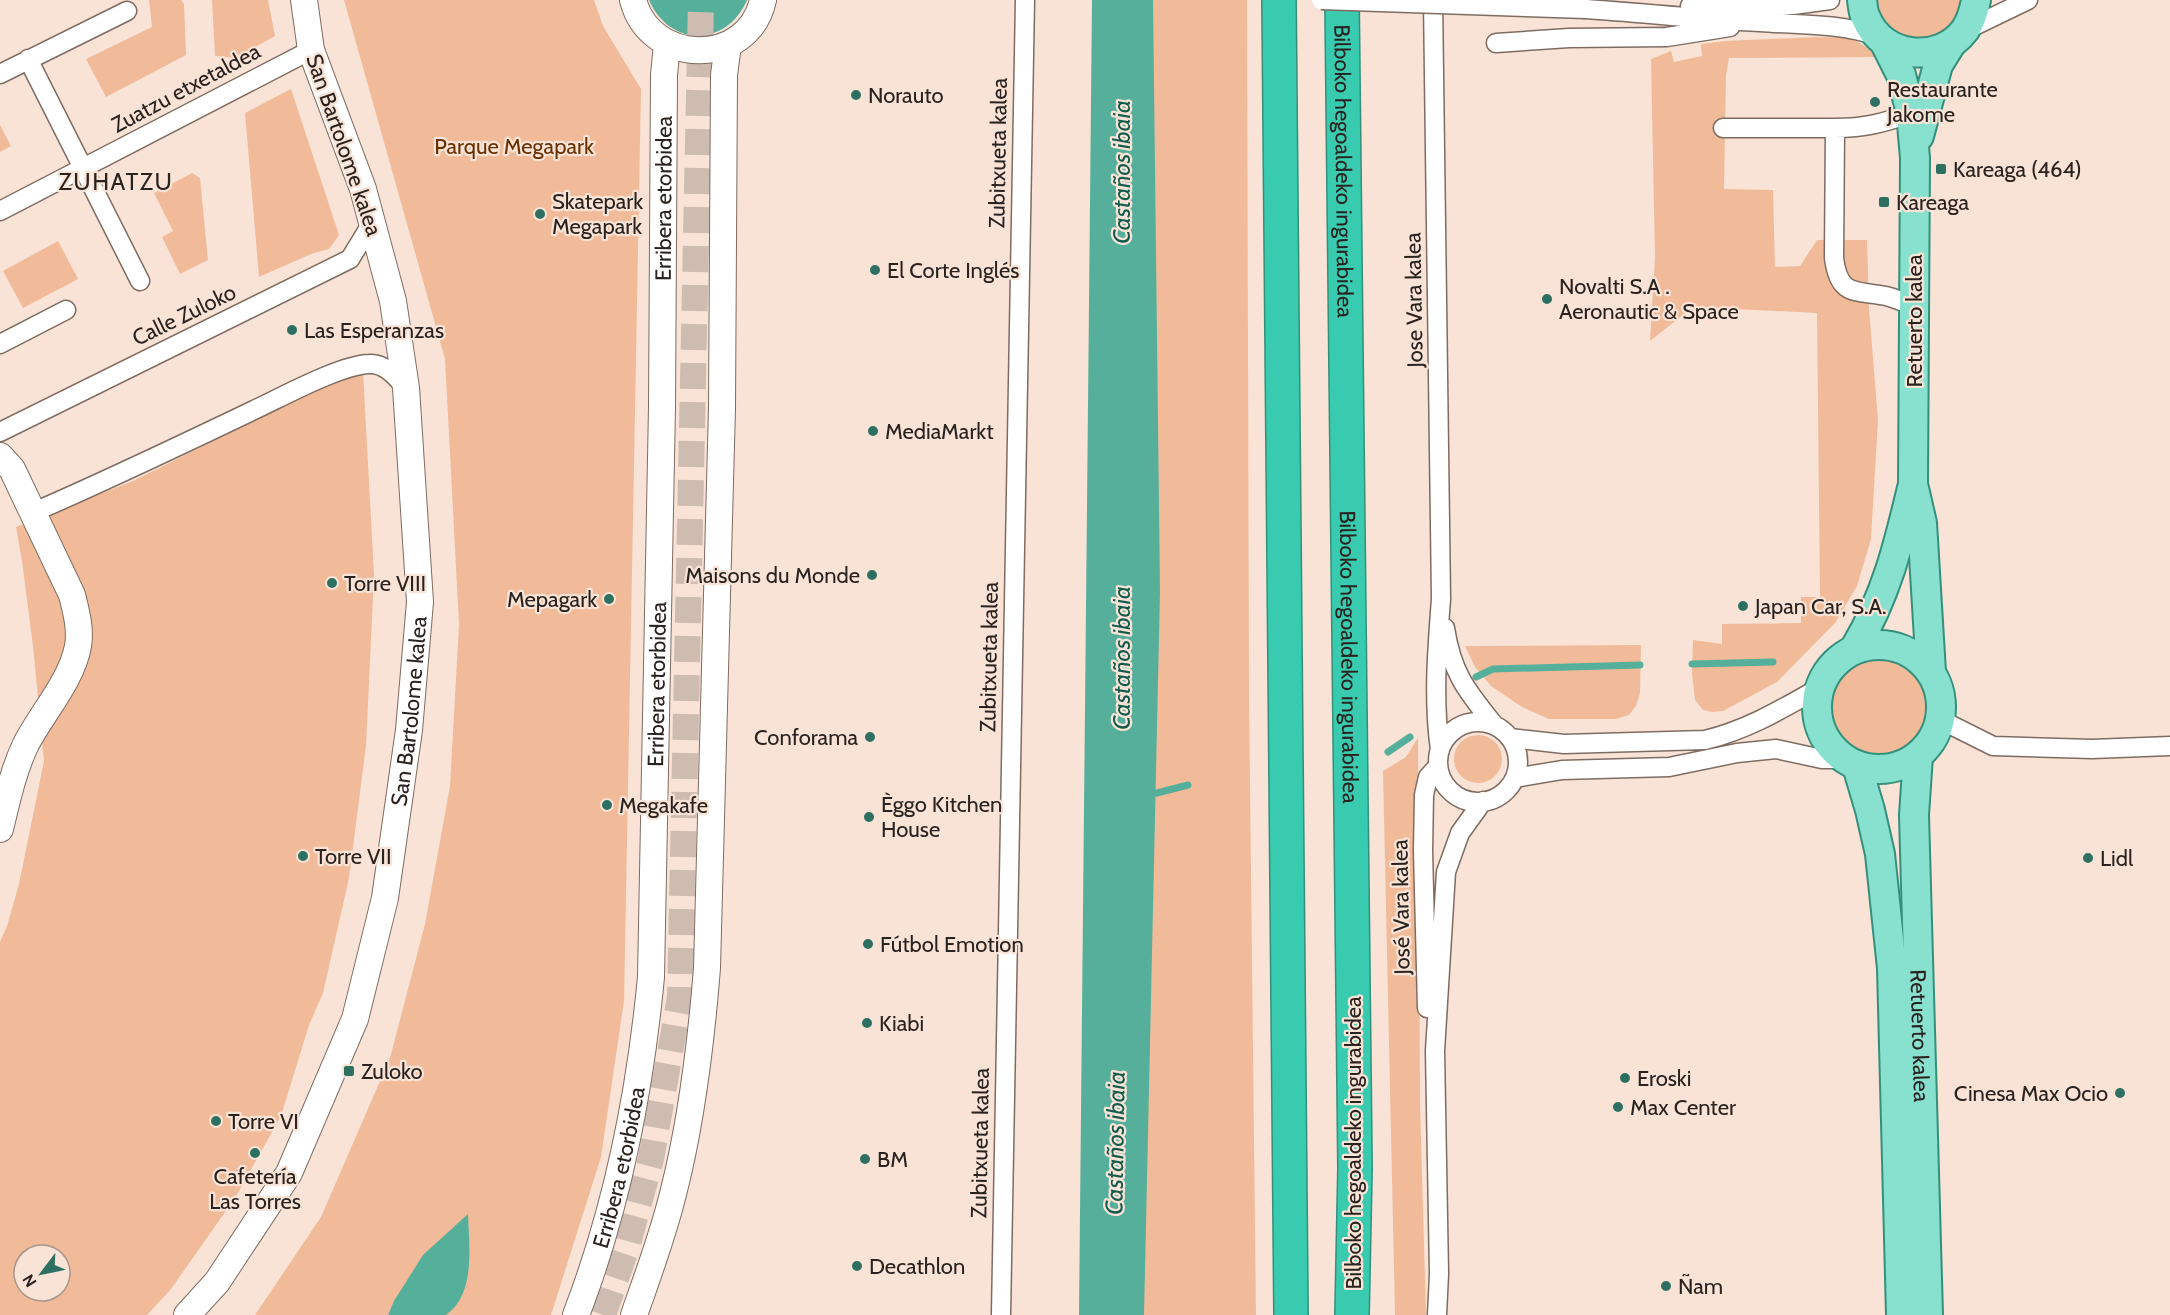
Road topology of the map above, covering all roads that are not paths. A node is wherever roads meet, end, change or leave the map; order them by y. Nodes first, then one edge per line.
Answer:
1 (304, 0) edge
2 (633, 0) edge
3 (764, 0) edge
4 (1025, 0) edge
5 (1279, 0) edge
6 (1321, 0) edge
7 (1342, 0) edge
8 (1433, 0) edge
9 (1768, 0) edge
10 (1830, 0) edge
11 (1862, 0) edge
12 (1976, 0) edge
13 (2028, 0) edge
14 (1793, 2) edge
15 (1586, 9) junction
16 (127, 11) dead end
17 (1761, 22) junction
18 (1957, 37) junction
19 (1881, 40) junction
20 (1496, 43) dead end
21 (667, 44) junction
22 (728, 45) junction
23 (311, 50) junction
24 (28, 59) junction
25 (0, 74) edge
26 (1911, 113) junction
27 (1723, 128) dead end
28 (1835, 128) junction
29 (1915, 158) junction
30 (84, 169) junction
31 (0, 211) edge
32 (372, 223) junction
33 (140, 280) dead end
34 (1914, 306) junction
35 (66, 310) dead end
36 (0, 344) edge
37 (406, 388) junction
38 (0, 432) edge
39 (0, 456) edge
40 (1913, 483) junction
41 (34, 512) junction
42 (1441, 599) junction
43 (1855, 648) junction
44 (1931, 672) junction
45 (1819, 688) junction
46 (1941, 720) junction
47 (1495, 726) junction
48 (1510, 738) junction
49 (2170, 746) edge
50 (1918, 756) junction
51 (1439, 758) junction
52 (1850, 763) junction
53 (1515, 778) junction
54 (1483, 801) junction
55 (0, 829) edge
56 (1435, 1051) junction
57 (1355, 1168) junction
58 (1439, 1274) junction
59 (1290, 1304) edge
60 (187, 1315) edge
61 (576, 1315) edge
62 (634, 1315) edge
63 (1001, 1315) edge
64 (1352, 1315) edge
65 (1370, 1315) edge
66 (1437, 1315) edge
67 (1448, 1315) edge
68 (1901, 1315) edge
69 (1928, 1315) edge

1 - 23 street, San Bartolome kalea
2 - 21 street
3 - 22 street
4 - 63 street, Zubitxueta kalea
5 - 59 highway
6 - 15 street, bridge
7 - 57 highway, Bilboko hegoaldeko ingurabidea
8 - 42 street, Jose Vara kalea
9 - 14 street
10 - 14 street
11 - 19 main road, Retuerto kalea
12 - 18 main road, Retuerto kalea
13 - 18 street
14 - 15 street
15 - 17 street
16 - 24 street
17 - 19 street
17 - 20 street
18 - 19 main road
18 - 29 main road, Retuerto kalea
19 - 26 main road, Retuerto kalea
21 - 22 street
21 - 61 street, Erribera etorbidea
22 - 62 street
23 - 30 street, Zuatzu etxetaldea
23 - 32 street, San Bartolome kalea
24 - 25 street
24 - 30 street
26 - 28 street
26 - 29 main road, Retuerto kalea
27 - 28 street
28 - 34 street
29 - 34 main road, Retuerto kalea
30 - 31 street, Zuatzu etxetaldea
30 - 33 street
32 - 37 street, San Bartolome kalea
32 - 38 street, Calle Zuloko
34 - 40 main road, Retuerto kalea
35 - 36 street
37 - 41 street
37 - 60 street, San Bartolome kalea
39 - 41 street
40 - 43 main road
40 - 44 main road
41 - 55 street
42 - 47 street, Jose Vara kalea
42 - 51 street, Jose Vara kalea
43 - 44 main road
43 - 45 main road
44 - 46 main road
45 - 48 street
45 - 52 main road
46 - 49 street
46 - 50 main road
47 - 48 street
47 - 51 street
48 - 53 street
50 - 52 main road
50 - 69 main road, Retuerto kalea
51 - 54 street
51 - 56 street, José Vara kalea
52 - 53 street
52 - 68 main road, Retuerto kalea
53 - 54 street
54 - 56 street, José Vara kalea
56 - 58 street, José Vara kalea
57 - 64 highway, Bilboko hegoaldeko ingurabidea
57 - 65 highway
58 - 66 street
58 - 67 street

